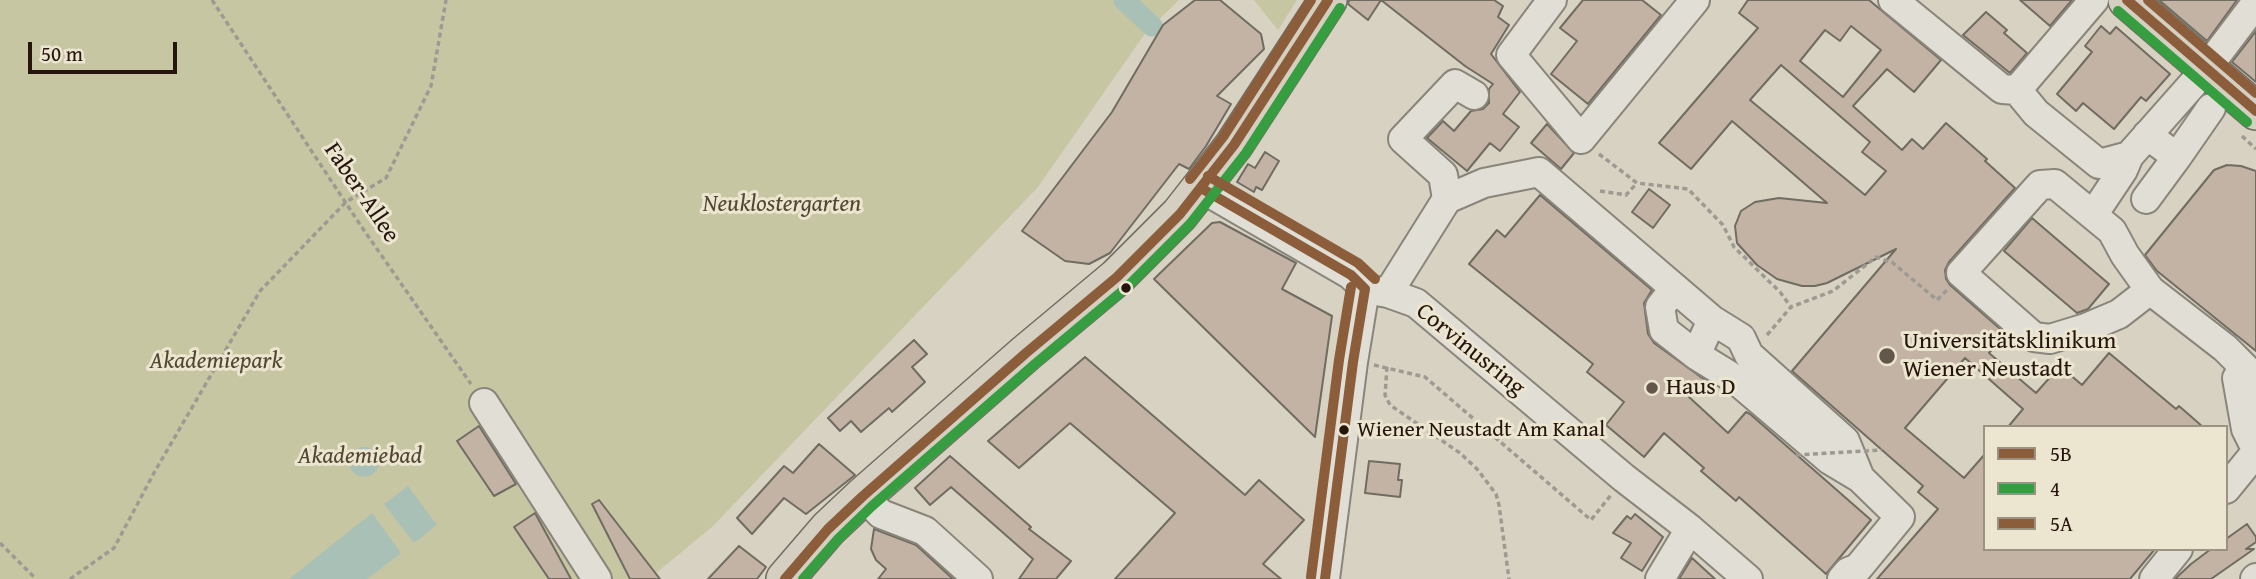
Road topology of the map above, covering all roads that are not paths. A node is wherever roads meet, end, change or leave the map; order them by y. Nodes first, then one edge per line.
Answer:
1 (1328, 0) edge
2 (1552, 0) edge
3 (1893, 0) edge
4 (2094, 0) edge
5 (2127, 0) edge
6 (2256, 3) edge
7 (1681, 5) edge
8 (2206, 69) junction
9 (2017, 90) junction
10 (1474, 95) dead end
11 (2211, 108) dead end
12 (2256, 111) edge
13 (2138, 145) junction
14 (2177, 157) junction
15 (1201, 188) junction
16 (1447, 199) junction
17 (2146, 199) dead end
18 (2093, 215) junction
19 (1675, 288) junction
20 (2150, 290) junction
21 (1376, 291) junction
22 (1712, 320) junction
23 (1696, 355) junction
24 (2234, 358) junction
25 (1742, 367) junction
26 (2256, 400) edge
27 (484, 403) road end
28 (2256, 450) edge
29 (2228, 486) edge
30 (863, 496) junction
31 (1690, 529) junction
32 (2176, 551) edge
33 (1852, 575) edge
34 (597, 579) edge
35 (785, 579) edge
36 (978, 579) edge
37 (1325, 579) edge
38 (1660, 579) edge
39 (1748, 579) edge
40 (2154, 579) edge

1 - 15 main road
2 - 7 street
3 - 9 street
4 - 9 street
5 - 8 main road
6 - 8 street
8 - 12 main road
8 - 13 street
9 - 13 street
10 - 16 street
11 - 14 street
13 - 14 street
13 - 18 street
14 - 17 street
15 - 21 street, Corvinusring
15 - 30 main road
16 - 19 street
16 - 21 street
18 - 20 street
18 - 20 street
19 - 22 street
19 - 23 street
20 - 24 street
21 - 31 street, Corvinusring
21 - 37 street
22 - 23 street
22 - 25 street
23 - 25 street
24 - 26 street
24 - 28 street
25 - 33 street
27 - 34 street
28 - 29 street
30 - 35 main road
30 - 36 street
31 - 38 street
31 - 39 street, Corvinusring
32 - 40 street

